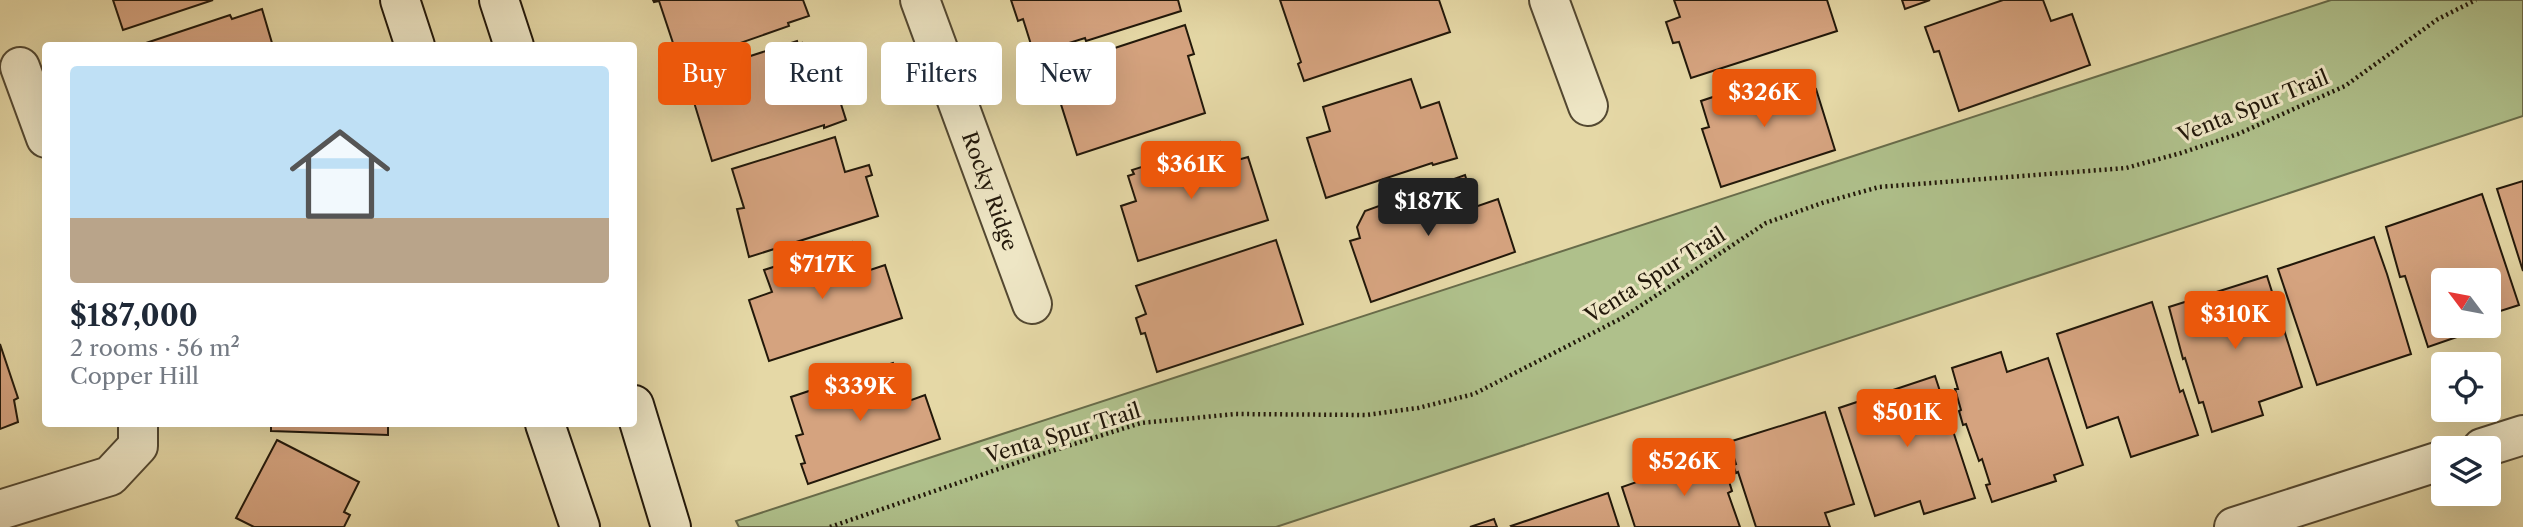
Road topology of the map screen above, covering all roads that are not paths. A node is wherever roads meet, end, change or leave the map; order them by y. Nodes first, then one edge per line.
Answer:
1 (400, 0) edge
2 (499, 0) edge
3 (920, 0) edge
4 (1549, 0) edge
5 (414, 42) edge
6 (513, 42) edge
7 (20, 67) dead end
8 (1588, 106) dead end
9 (42, 127) edge
10 (1032, 304) dead end
11 (637, 415) edge
12 (546, 427) edge
13 (138, 435) edge
14 (2523, 435) edge
15 (2501, 442) edge
16 (2431, 464) edge
17 (0, 510) edge
18 (580, 527) edge
19 (671, 527) edge
20 (2234, 527) edge

1 - 5 street
2 - 6 street
3 - 10 street, Rocky Ridge
4 - 8 street
7 - 9 street
11 - 19 street
12 - 18 street
13 - 17 street
14 - 15 street
16 - 20 street

